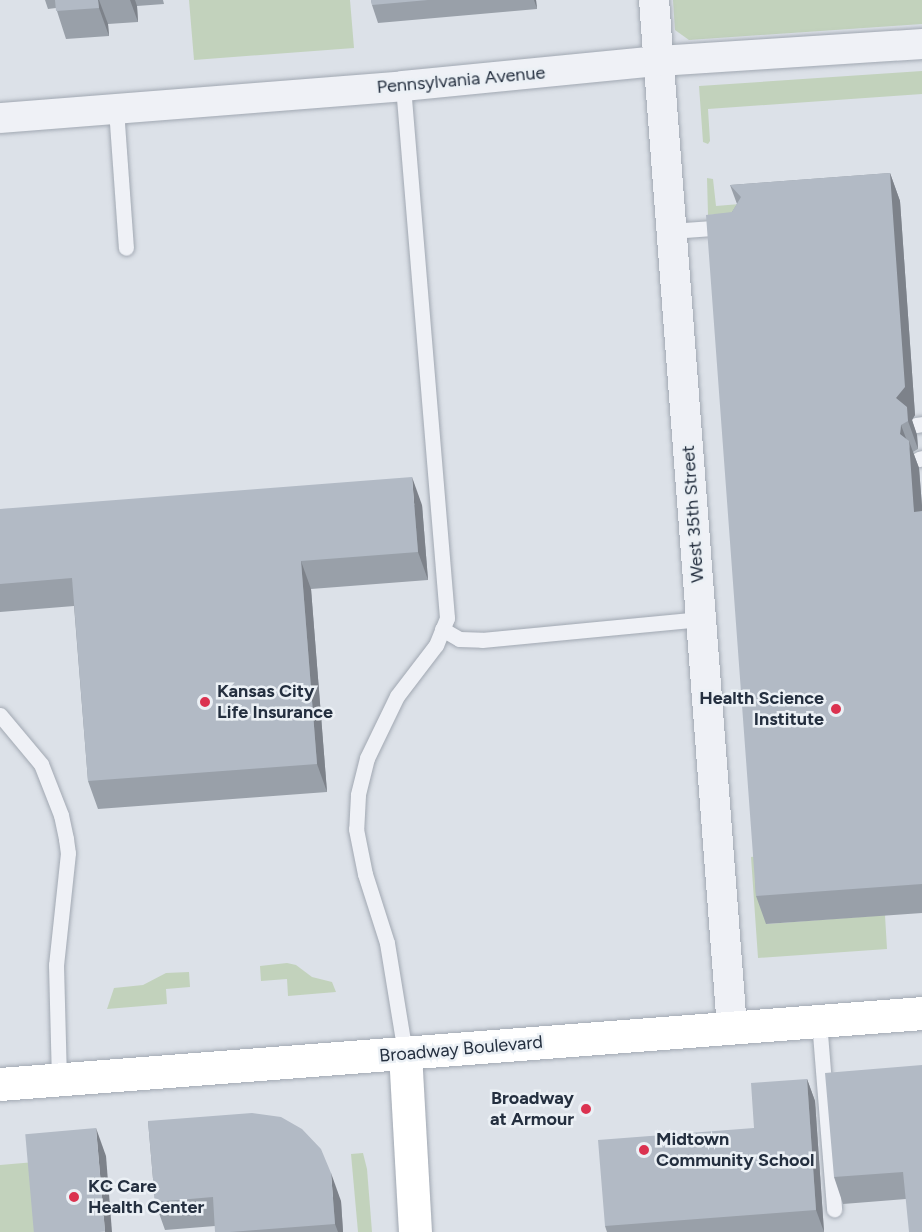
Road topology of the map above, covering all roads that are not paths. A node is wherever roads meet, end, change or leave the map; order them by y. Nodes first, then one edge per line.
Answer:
1 (654, 0) edge
2 (922, 44) edge
3 (659, 61) junction
4 (404, 86) junction
5 (116, 109) junction
6 (0, 118) edge
7 (741, 226) edge
8 (671, 231) junction
9 (126, 248) dead end
10 (701, 619) junction
11 (442, 629) junction
12 (0, 715) edge
13 (922, 1013) edge
14 (819, 1021) junction
15 (732, 1028) junction
16 (405, 1053) junction
17 (59, 1080) junction
18 (0, 1084) edge
19 (834, 1209) dead end
20 (415, 1232) edge

1 - 3 street, West 35th Street
2 - 3 street, Pennsylvania Avenue
3 - 4 street, Pennsylvania Avenue
3 - 8 street, West 35th Street
4 - 5 street, Pennsylvania Avenue
4 - 11 lane
5 - 6 street, Pennsylvania Avenue
5 - 9 lane
7 - 8 lane
8 - 10 street, West 35th Street
10 - 11 lane
10 - 15 street, West 35th Street
11 - 16 lane
12 - 17 lane
13 - 14 main road, Broadway Boulevard
14 - 15 main road, Broadway Boulevard
14 - 19 lane
15 - 16 main road, Broadway Boulevard
16 - 17 main road, Broadway Boulevard
16 - 20 main road
17 - 18 main road, Broadway Boulevard

